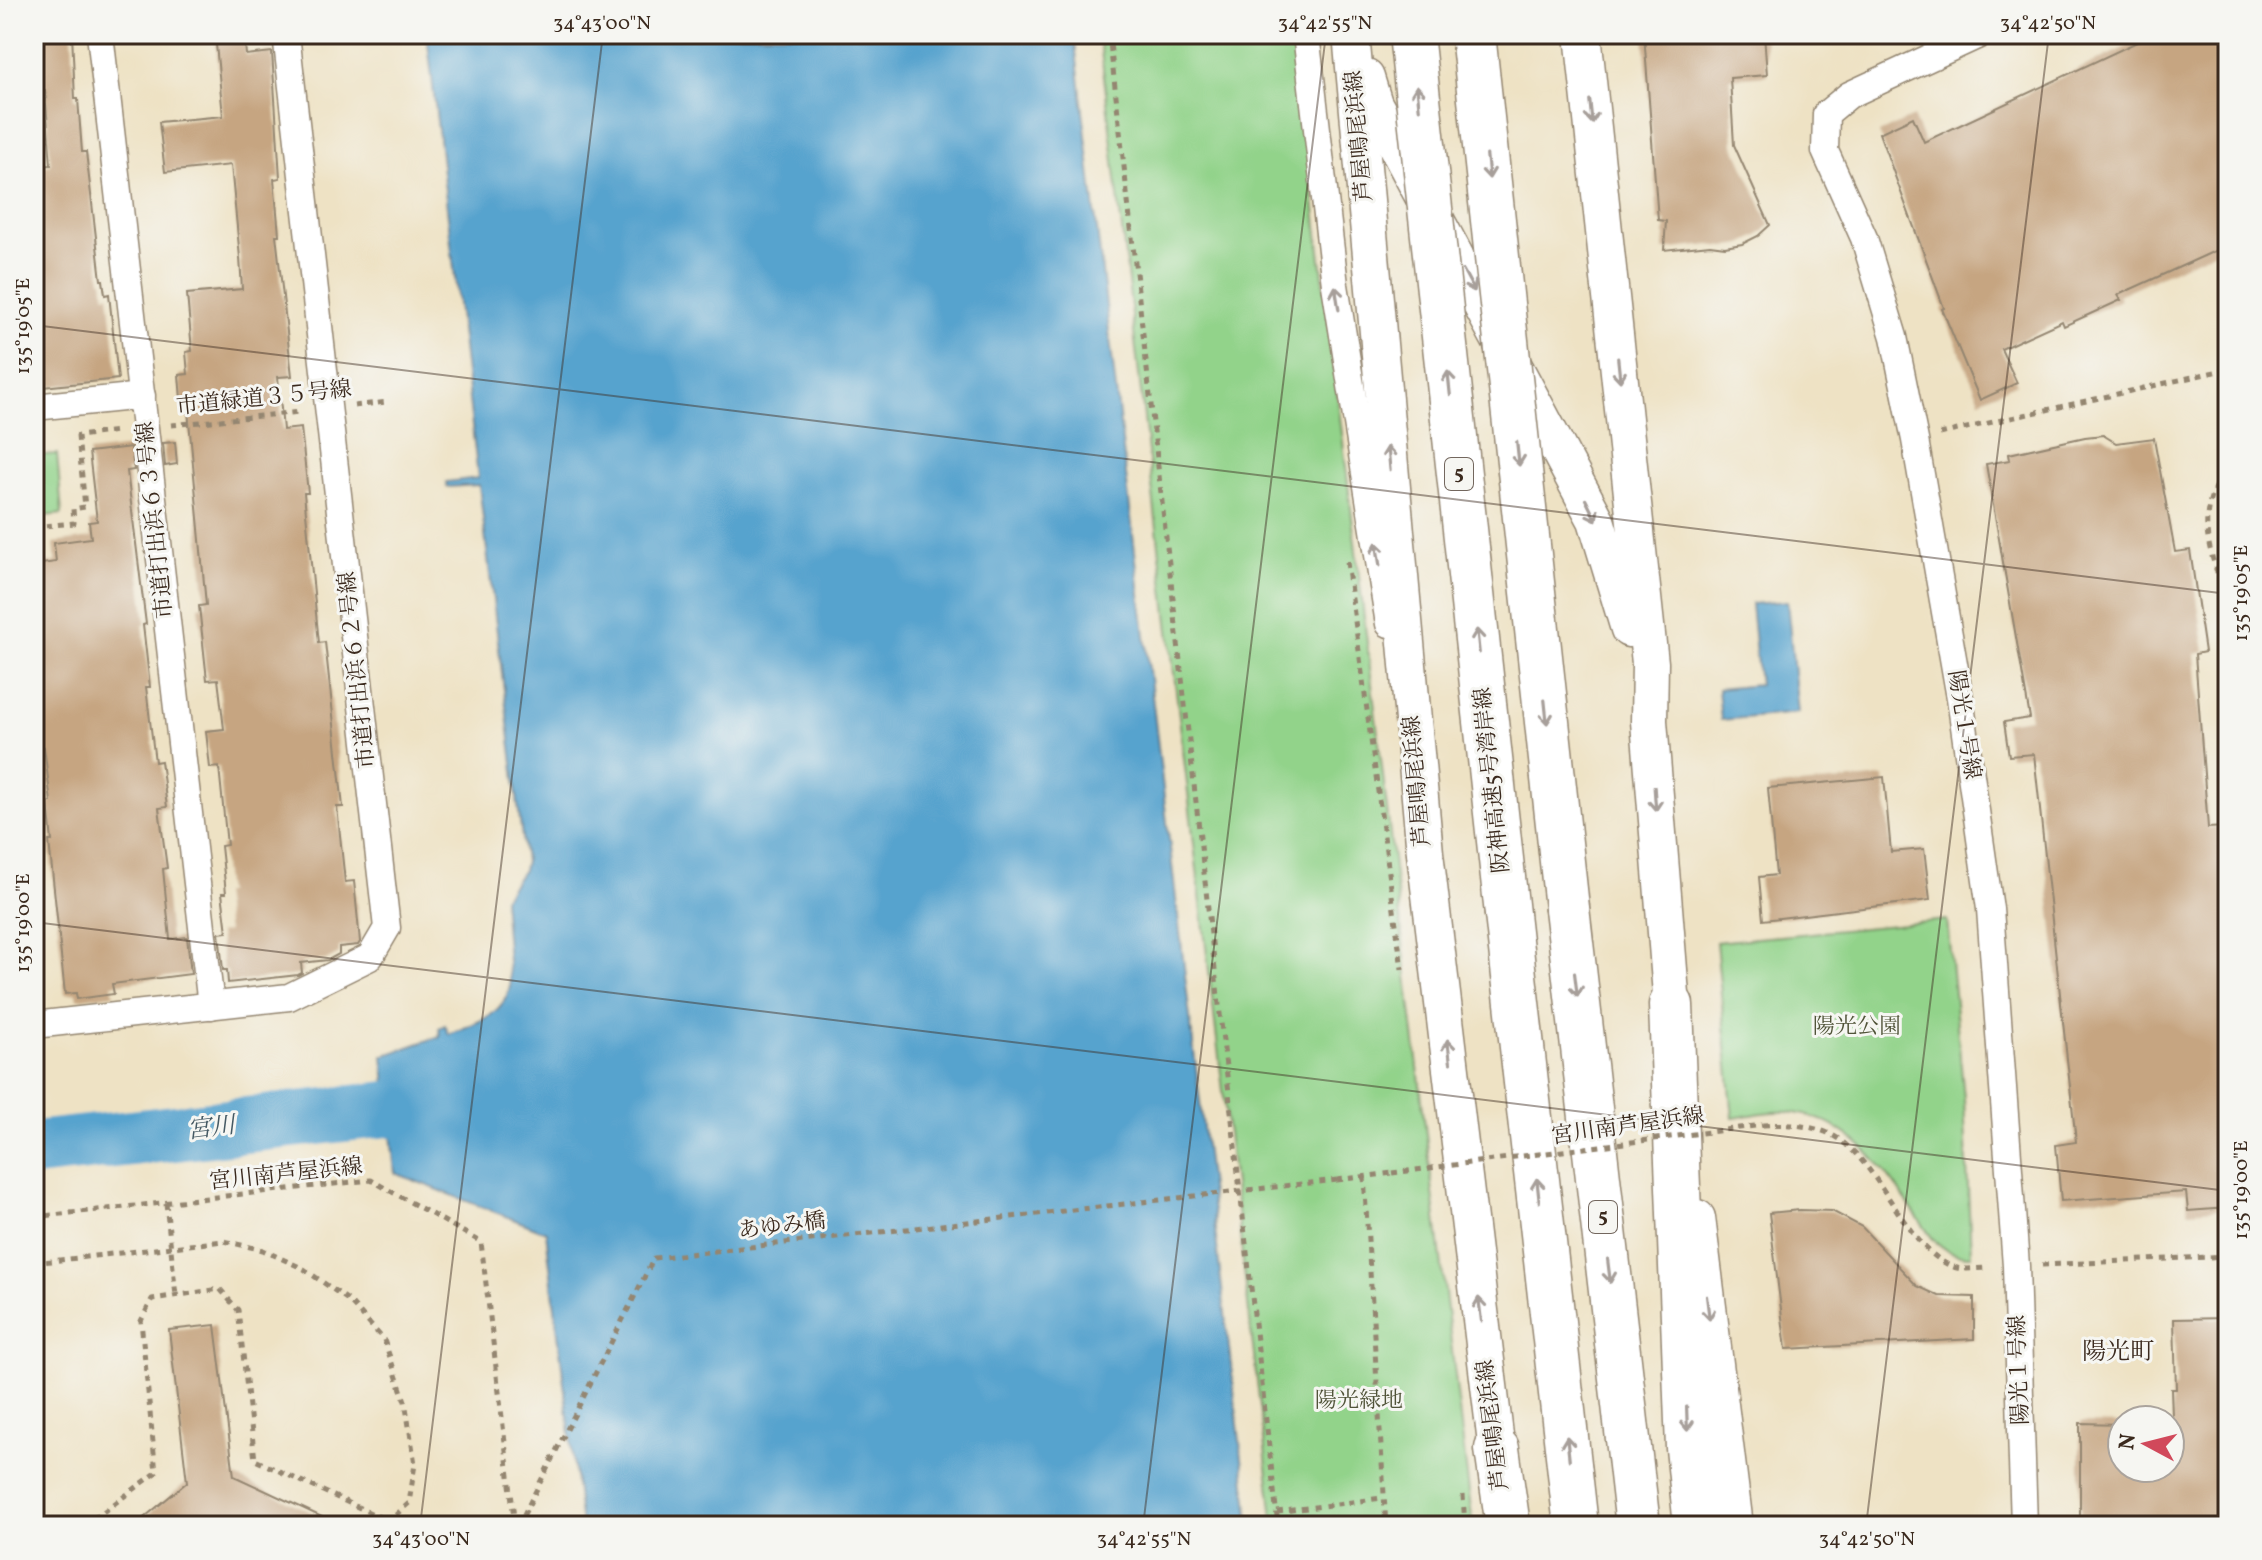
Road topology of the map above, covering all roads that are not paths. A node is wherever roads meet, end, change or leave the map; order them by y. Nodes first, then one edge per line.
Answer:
1 (100, 34) edge
2 (286, 34) edge
3 (1306, 34) edge
4 (1351, 34) edge
5 (1411, 34) edge
6 (1473, 34) edge
7 (1583, 34) edge
8 (1981, 34) edge
9 (142, 396) junction
10 (34, 407) edge
11 (1649, 721) junction
12 (1425, 853) junction
13 (1671, 1005) junction
14 (211, 1006) junction
15 (34, 1025) edge
16 (1497, 1449) joint
17 (1507, 1526) edge
18 (1576, 1526) edge
19 (1638, 1526) edge
20 (1696, 1526) edge
21 (1735, 1526) edge
22 (2024, 1526) edge

1 - 9 street, 市道打出浜６３号線
2 - 14 street, 市道打出浜６２号線
12 -> 3 street
4 -> 11 main road, 芦屋鳴尾浜線
12 -> 4 main road, 芦屋鳴尾浜線
18 -> 5 highway, 阪神高速5号湾岸線 / 5, bridge
6 -> 19 highway, 5, bridge
7 -> 11 main road, 芦屋鳴尾浜線
8 - 22 street, 陽光１号線
9 - 10 street
9 - 14 street, 市道打出浜６３号線
11 -> 13 main road, 芦屋鳴尾浜線
16 -> 12 main road, 芦屋鳴尾浜線
13 -> 20 highway
13 -> 21 main road, 芦屋鳴尾浜線
14 - 15 street, 市道打出浜６２号線
16 - 17 highway

